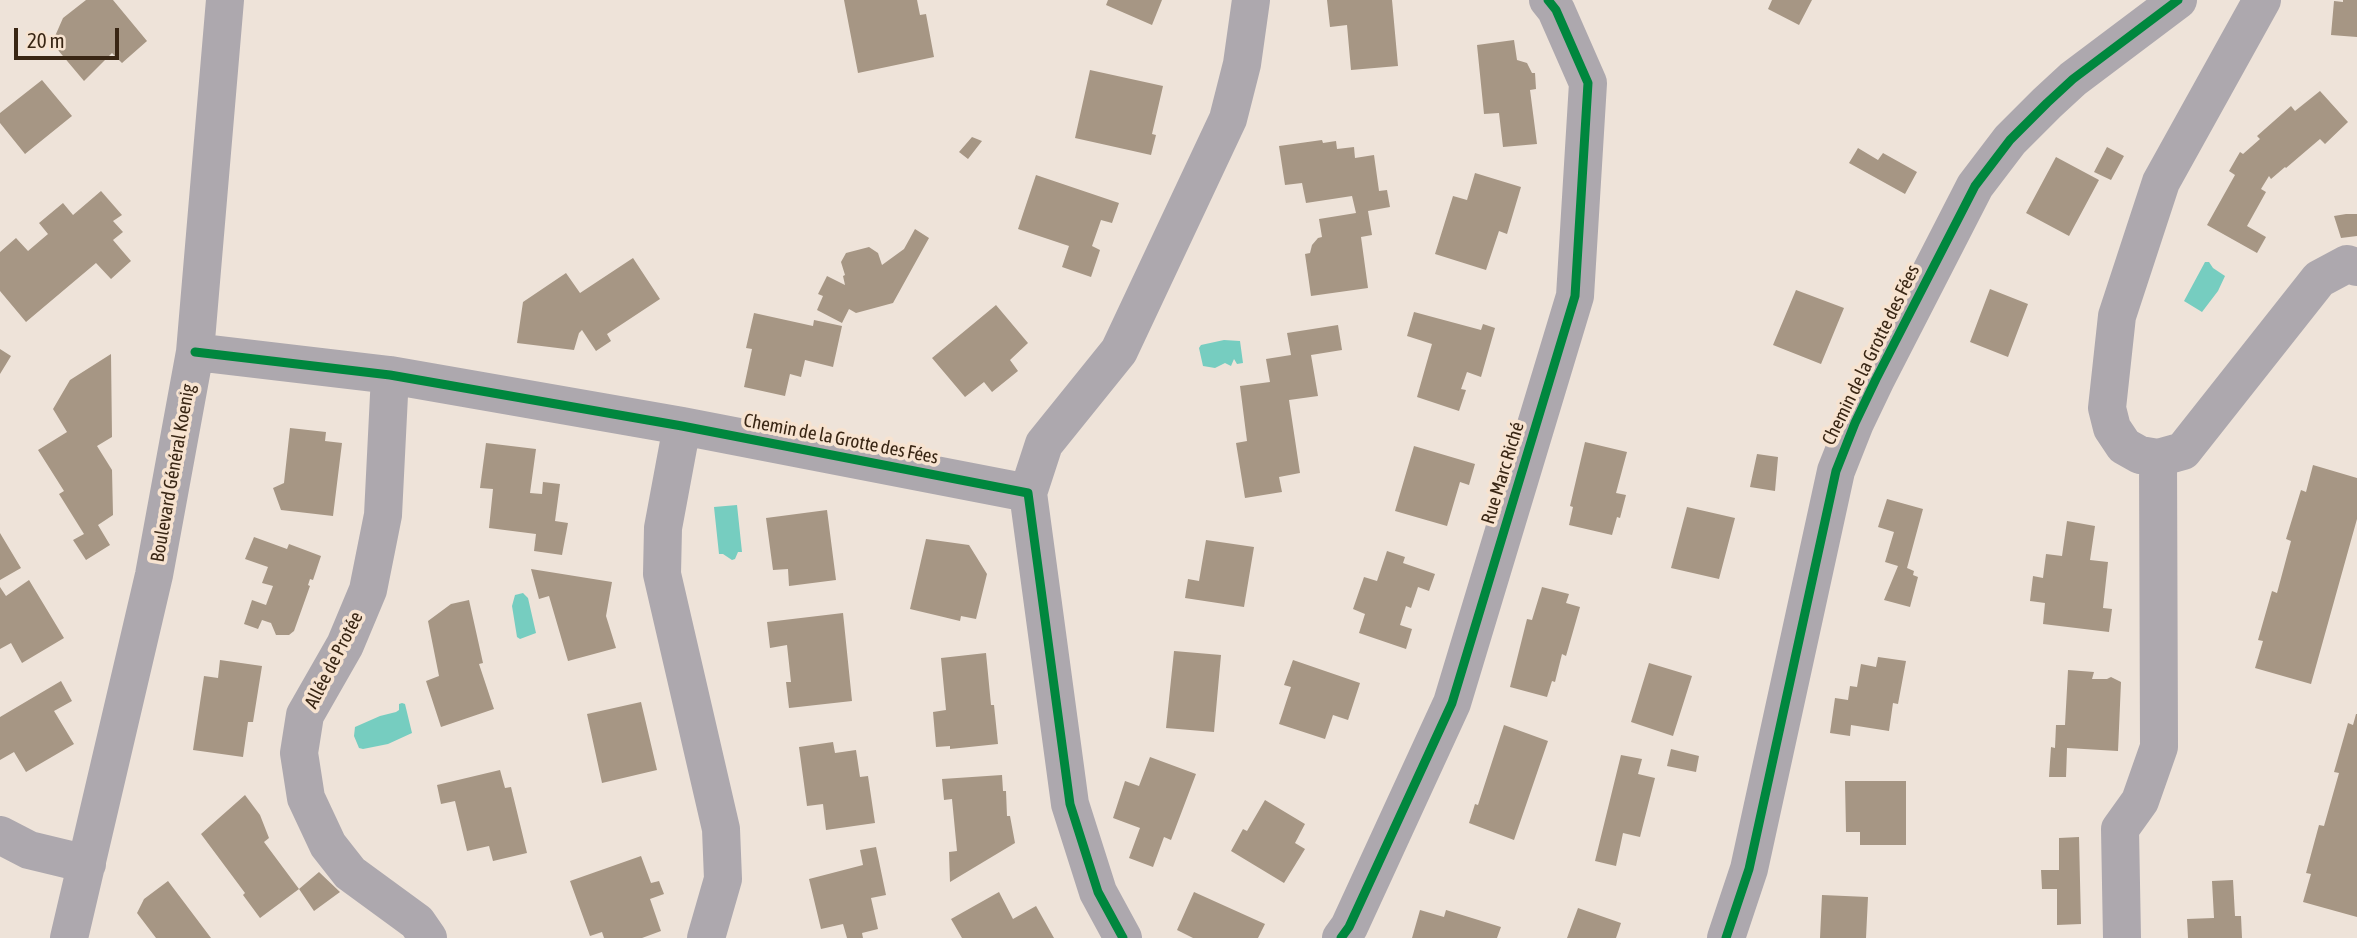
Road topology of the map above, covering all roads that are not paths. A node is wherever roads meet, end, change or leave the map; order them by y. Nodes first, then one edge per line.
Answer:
1 (225, 0) edge
2 (1251, 0) edge
3 (1548, 0) edge
4 (2178, 0) edge
5 (2262, 0) edge
6 (2357, 267) edge
7 (195, 352) junction
8 (390, 375) junction
9 (682, 426) junction
10 (2158, 458) junction
11 (1028, 493) junction
12 (0, 835) edge
13 (87, 864) junction
14 (69, 938) edge
15 (429, 938) edge
16 (706, 938) edge
17 (1123, 938) edge
18 (1341, 938) edge
19 (1726, 938) edge
20 (2122, 938) edge

1 - 7 street, Boulevard Général Koenig
2 - 11 street
3 - 18 street, Rue Marc Riché
4 - 19 street, Chemin de la Grotte des Fées
5 - 10 street
6 - 10 street
7 - 8 street, Chemin de la Grotte des Fées
7 - 13 street, Boulevard Général Koenig
8 - 9 street, Chemin de la Grotte des Fées
8 - 15 street, Allée de Protée
9 - 11 street, Chemin de la Grotte des Fées
9 - 16 street
10 - 20 street
11 - 17 street
12 - 13 street
13 - 14 street, Boulevard Général Koenig

